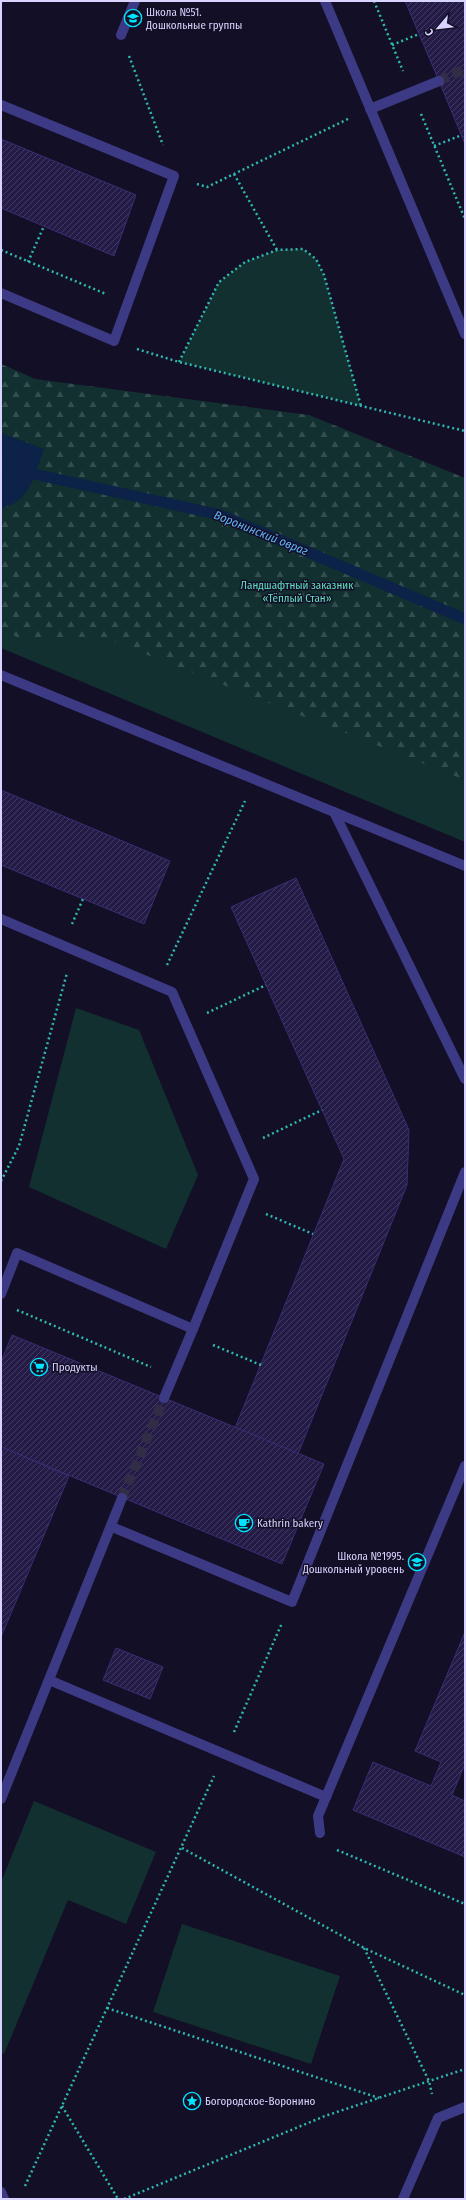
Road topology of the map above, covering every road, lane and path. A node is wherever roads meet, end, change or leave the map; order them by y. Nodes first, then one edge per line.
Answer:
1 (135, 1) edge
2 (325, 1) edge
3 (419, 34) dead end
4 (121, 35) joint
5 (392, 45) dead end
6 (438, 81) tunnel mouth
7 (1, 105) edge
8 (370, 109) junction
9 (462, 135) dead end
10 (434, 146) dead end
11 (234, 174) junction
12 (174, 176) junction
13 (44, 226) dead end
14 (1, 250) edge
15 (277, 250) junction
16 (28, 262) junction
17 (1, 293) edge
18 (127, 303) junction
19 (465, 334) edge
20 (114, 341) junction
21 (179, 362) junction
22 (361, 406) junction
23 (465, 431) edge
24 (1, 675) edge
25 (246, 801) dead end
26 (334, 812) junction
27 (465, 866) edge
28 (1, 919) edge
29 (73, 950) junction
30 (266, 985) dead end
31 (157, 986) junction
32 (186, 1024) junction
33 (465, 1079) edge
34 (322, 1110) dead end
35 (241, 1148) junction
36 (465, 1172) edge
37 (1, 1181) edge
38 (243, 1205) junction
39 (313, 1234) dead end
40 (1, 1294) edge
41 (15, 1309) dead end
42 (191, 1332) junction
43 (260, 1365) dead end
44 (173, 1376) junction
45 (164, 1398) tunnel mouth
46 (465, 1466) edge
47 (122, 1498) tunnel mouth
48 (112, 1527) junction
49 (292, 1602) junction
50 (49, 1680) junction
51 (224, 1754) junction
52 (326, 1797) junction
53 (1, 1799) edge
54 (320, 1833) joint
55 (182, 1848) junction
56 (465, 1904) edge
57 (364, 1948) junction
58 (465, 1995) edge
59 (107, 2008) junction
60 (465, 2069) edge
61 (429, 2081) junction
62 (379, 2098) junction
63 (62, 2106) junction
64 (465, 2107) edge
65 (438, 2118) junction
66 (1, 2192) edge
67 (22, 2192) dead end
68 (4, 2199) edge
69 (118, 2199) edge
70 (124, 2199) edge
71 (403, 2199) edge

1 - 4 street
2 - 8 street
3 - 5 path
4 - 12 path
6 - 8 street
7 - 12 street
8 - 11 path
8 - 19 street
9 - 10 path
11 - 12 path
11 - 15 path
12 - 18 street
13 - 16 path
14 - 16 path
15 - 21 path
15 - 22 path
16 - 18 path
17 - 20 street
18 - 20 street
20 - 21 path
21 - 22 path
22 - 23 path
24 - 26 street
25 - 31 path
26 - 27 street
26 - 33 street
28 - 29 street
29 - 31 street
29 - 37 path
30 - 32 path
31 - 32 street
32 - 35 street
34 - 35 path
35 - 38 street
36 - 49 street
38 - 39 path
38 - 42 street
40 - 42 street
41 - 44 path
42 - 43 path
42 - 44 street
44 - 45 street
46 - 52 street
47 - 48 street
48 - 49 street
48 - 50 street
49 - 51 path
50 - 51 street
50 - 53 street
51 - 52 street
51 - 55 path
52 - 54 street
54 - 56 path
55 - 57 path
55 - 59 path
57 - 58 path
57 - 61 path
59 - 62 path
59 - 63 path
60 - 61 path
61 - 62 path
61 - 65 path
62 - 70 path
63 - 67 path
63 - 69 path
64 - 65 street
65 - 71 street
66 - 68 street

